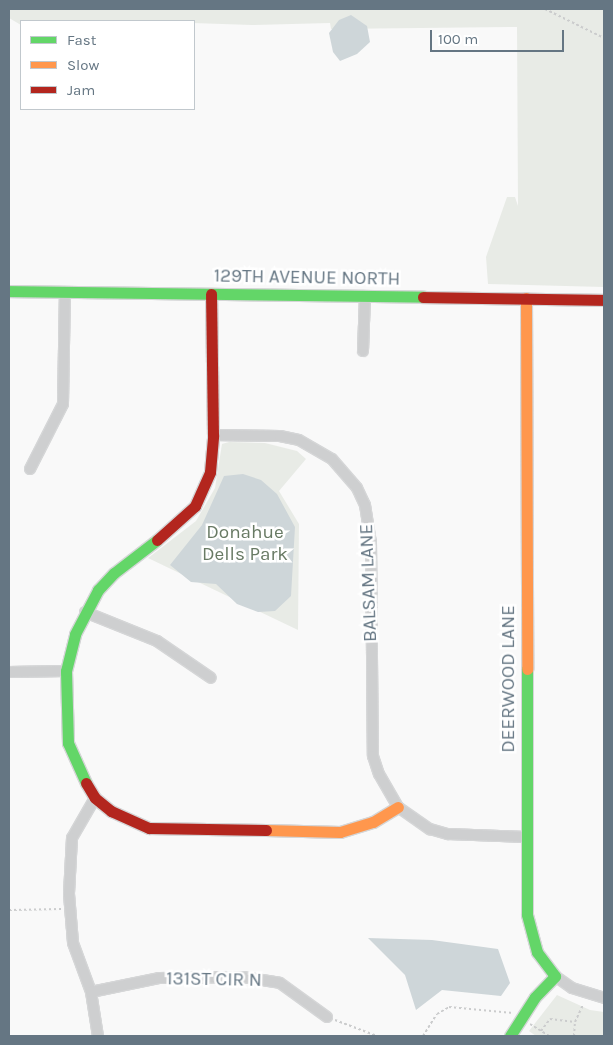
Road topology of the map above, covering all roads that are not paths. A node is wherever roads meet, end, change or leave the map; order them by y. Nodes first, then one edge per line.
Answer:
1 (9, 291) edge
2 (65, 292) junction
3 (211, 294) junction
4 (364, 296) junction
5 (526, 298) junction
6 (604, 300) edge
7 (362, 351) dead end
8 (213, 435) junction
9 (30, 469) dead end
10 (86, 612) junction
11 (66, 671) junction
12 (9, 672) edge
13 (211, 678) dead end
14 (95, 798) junction
15 (398, 807) junction
16 (526, 837) junction
17 (555, 976) junction
18 (91, 992) junction
19 (604, 998) edge
20 (327, 1017) road end
21 (98, 1036) edge
22 (510, 1036) edge

1 - 2 street, 129TH AVENUE NORTH
2 - 3 street, 129TH AVENUE NORTH
2 - 9 street
3 - 4 street, 129TH AVENUE NORTH
3 - 8 street
4 - 5 street, 129TH AVENUE NORTH
4 - 7 street
5 - 6 street, 129TH AVENUE NORTH
5 - 16 street, DEERWOOD LANE
8 - 10 street
8 - 15 street, BALSAM LANE
10 - 11 street
10 - 13 street
11 - 12 street
11 - 14 street
14 - 15 street
14 - 18 street
15 - 16 street
16 - 17 street, DEERWOOD LANE
17 - 19 street
17 - 22 street
18 - 20 street, 131ST CIR N
18 - 21 street

